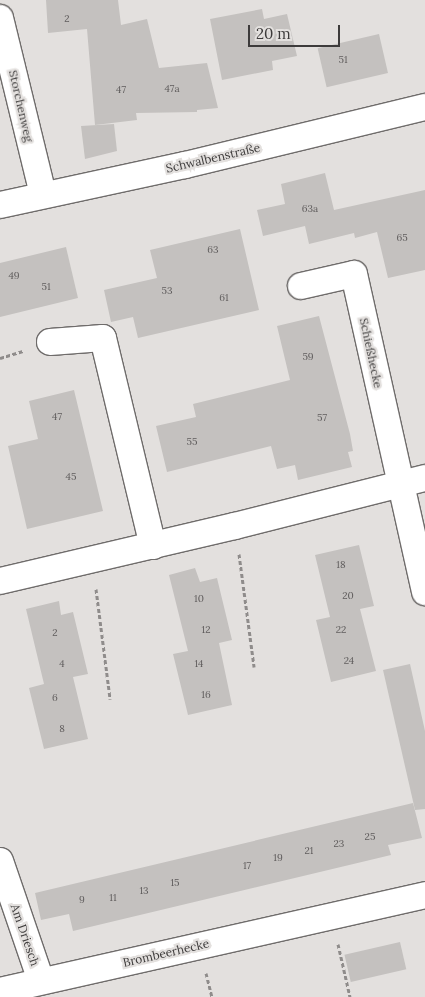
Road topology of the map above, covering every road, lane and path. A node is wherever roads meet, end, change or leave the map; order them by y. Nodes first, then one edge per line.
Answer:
1 (0, 18) edge
2 (425, 107) edge
3 (43, 194) junction
4 (0, 205) edge
5 (301, 286) dead end
6 (50, 342) dead end
7 (425, 478) edge
8 (400, 484) junction
9 (235, 526) junction
10 (153, 546) junction
11 (92, 559) junction
12 (0, 581) edge
13 (425, 592) edge
14 (254, 667) dead end
15 (110, 699) dead end
16 (0, 861) edge
17 (425, 896) edge
18 (332, 916) junction
19 (41, 981) junction
20 (0, 991) edge
21 (350, 997) edge

1 - 3 street, Storchenweg
2 - 3 street, Schwalbenstraße
3 - 4 street, Schwalbenstraße
5 - 8 street, Schießhecke
6 - 10 street
7 - 8 street
8 - 9 street
8 - 13 street, Schießhecke
9 - 10 street
9 - 14 path
10 - 11 street
11 - 12 street
11 - 15 path
16 - 19 street, Am Driesch
17 - 18 street, Brombeerhecke
18 - 19 street, Brombeerhecke
18 - 21 path
19 - 20 street, Brombeerhecke

